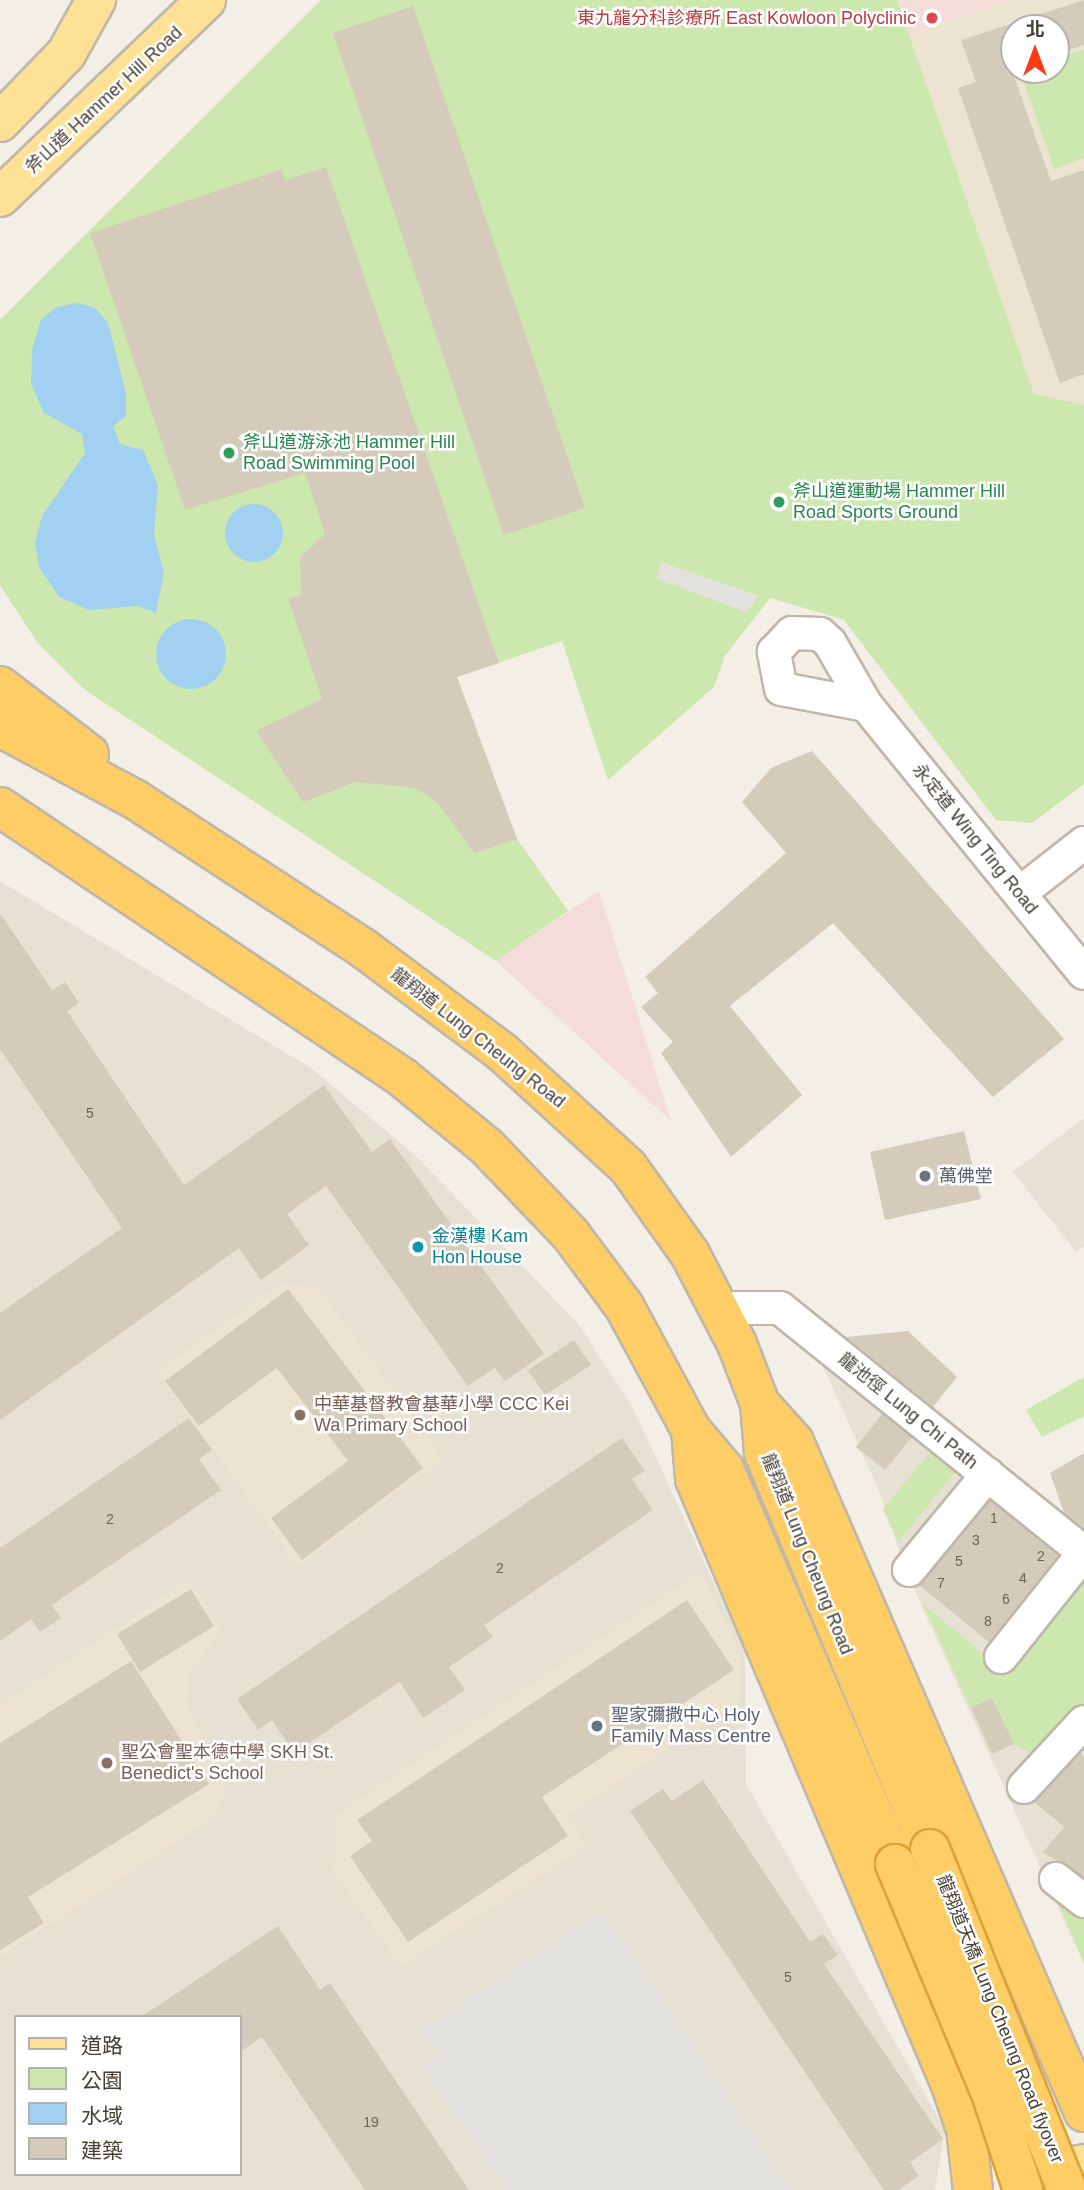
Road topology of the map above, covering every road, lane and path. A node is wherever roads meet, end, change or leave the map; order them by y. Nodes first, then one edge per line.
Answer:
1 (96, 0) edge
2 (206, 0) edge
3 (0, 122) edge
4 (0, 197) edge
5 (0, 686) edge
6 (866, 705) dead end
7 (0, 727) edge
8 (136, 800) junction
9 (0, 807) edge
10 (1084, 843) edge
11 (1020, 893) junction
12 (1084, 973) edge
13 (720, 1308) junction
14 (760, 1404) junction
15 (691, 1430) junction
16 (988, 1474) junction
17 (1084, 1553) edge
18 (909, 1570) dead end
19 (1001, 1657) dead end
20 (1082, 1728) edge
21 (1024, 1787) dead end
22 (930, 1849) joint
23 (1056, 1879) dead end
24 (1084, 1901) edge
25 (1084, 2112) edge
26 (1084, 2164) edge
27 (973, 2190) edge
28 (1003, 2190) edge
29 (1023, 2190) edge
30 (1067, 2190) edge

1 - 3 main road
2 - 4 main road, 斧山道 Hammer Hill Road
5 - 8 highway
6 - 11 street, 永定道 Wing Ting Road
7 - 8 highway, 龍翔道 Lung Cheung Road
8 - 13 highway, 龍翔道 Lung Cheung Road
9 - 15 highway
10 - 11 street
11 - 12 street, 永定道 Wing Ting Road
13 - 14 highway, 龍翔道 Lung Cheung Road
13 - 16 street, 龍池徑 Lung Chi Path
14 - 22 highway, 龍翔道 Lung Cheung Road
14 - 25 highway
15 - 27 highway
15 - 29 highway, 龍翔道天橋 Lung Cheung Road flyover, bridge
16 - 17 street, 龍池徑 Lung Chi Path
16 - 18 street
17 - 19 street
20 - 21 street
22 - 30 highway, 龍翔道天橋 Lung Cheung Road flyover, bridge
23 - 24 street
26 - 28 main road

